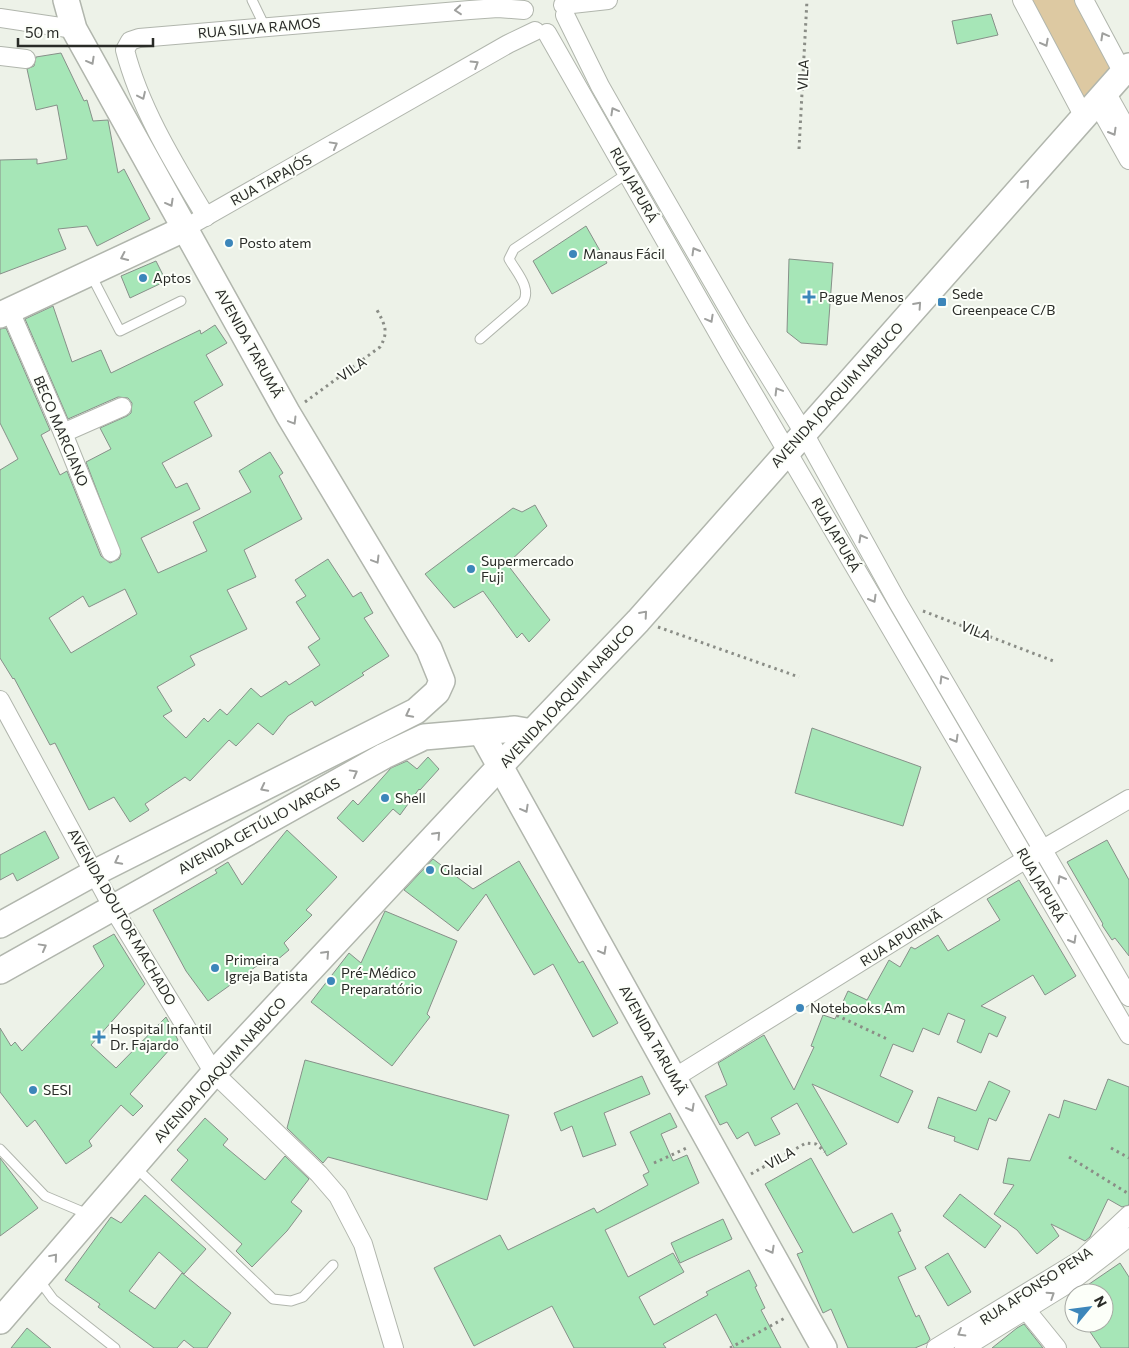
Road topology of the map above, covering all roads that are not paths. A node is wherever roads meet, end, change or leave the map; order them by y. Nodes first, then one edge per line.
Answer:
1 (66, 0) edge
2 (252, 0) edge
3 (608, 0) edge
4 (1022, 0) edge
5 (1084, 0) edge
6 (527, 3) edge
7 (563, 6) edge
8 (0, 18) edge
9 (265, 27) junction
10 (74, 29) junction
11 (541, 32) junction
12 (0, 56) edge
13 (26, 60) dead end
14 (1126, 70) edge
15 (1096, 104) junction
16 (1129, 133) edge
17 (1129, 160) edge
18 (628, 173) junction
19 (195, 223) junction
20 (90, 273) junction
21 (181, 301) dead end
22 (3, 311) edge
23 (480, 339) dead end
24 (122, 408) dead end
25 (804, 432) junction
26 (63, 433) junction
27 (787, 451) junction
28 (111, 552) dead end
29 (442, 681) joint
30 (0, 700) edge
31 (481, 732) junction
32 (532, 732) junction
33 (501, 766) junction
34 (1129, 799) edge
35 (1043, 848) junction
36 (1026, 859) junction
37 (94, 873) junction
38 (113, 908) junction
39 (0, 926) edge
40 (0, 971) edge
41 (1129, 998) edge
42 (1129, 1035) edge
43 (214, 1073) junction
44 (674, 1078) junction
45 (0, 1149) edge
46 (134, 1166) junction
47 (90, 1215) junction
48 (1129, 1215) edge
49 (1129, 1237) edge
50 (1085, 1264) junction
51 (333, 1265) dead end
52 (37, 1278) junction
53 (1027, 1311) junction
54 (0, 1321) edge
55 (115, 1348) edge
56 (394, 1348) edge
57 (824, 1348) edge
58 (936, 1348) edge
59 (964, 1348) edge
60 (1057, 1348) edge

1 - 10 main road, AVENIDA TARUMÃ
2 - 9 lane
3 - 7 street
4 -> 15 street
14 -> 5 street
6 -> 9 street, RUA SILVA RAMOS
6 - 11 street, RUA JAPURÁ
7 - 11 street, RUA TAPAJÓS
25 -> 7 street, RUA JAPURÁ
8 - 10 street
9 -> 19 street, RUA SILVA RAMOS
10 -> 19 main road, AVENIDA TARUMÃ
11 - 18 street, RUA JAPURÁ
19 -> 11 street, RUA TAPAJÓS
12 - 13 street
14 - 15 main road, AVENIDA JOAQUIM NABUCO
15 - 16 street
15 -> 17 street
25 -> 15 main road, AVENIDA JOAQUIM NABUCO
18 - 23 lane
18 -> 27 street, RUA JAPURÁ
19 -> 20 main road, RUA TAPAJÓS
19 -> 29 main road, AVENIDA TARUMÃ
20 - 21 lane
20 - 22 main road, RUA TAPAJÓS
22 - 26 street, BECO MARCIANO
24 - 26 street
25 - 27 main road, AVENIDA JOAQUIM NABUCO
35 -> 25 street, RUA JAPURÁ
26 - 28 street, BECO MARCIANO
32 -> 27 main road, AVENIDA JOAQUIM NABUCO
27 -> 36 street, RUA JAPURÁ
29 -> 37 main road, AVENIDA GETÚLIO VARGAS
30 - 37 street, AVENIDA DOUTOR MACHADO
31 - 32 main road, AVENIDA GETÚLIO VARGAS
31 - 33 main road, AVENIDA TARUMÃ
38 -> 31 main road, AVENIDA GETÚLIO VARGAS
32 - 33 main road, AVENIDA JOAQUIM NABUCO
43 -> 33 main road, AVENIDA JOAQUIM NABUCO
33 -> 44 main road, AVENIDA TARUMÃ
34 - 35 street, RUA APURINÃ
35 - 36 street, RUA APURINÃ
41 -> 35 street, RUA JAPURÁ
36 -> 42 street, RUA JAPURÁ
36 - 44 street, RUA APURINÃ
37 - 38 street, AVENIDA DOUTOR MACHADO
37 - 39 main road, AVENIDA GETÚLIO VARGAS
40 -> 38 main road, AVENIDA GETÚLIO VARGAS
38 - 43 street, AVENIDA DOUTOR MACHADO
43 - 46 main road, AVENIDA JOAQUIM NABUCO
43 - 56 street, AVENIDA DOUTOR MACHADO
44 -> 57 main road, AVENIDA TARUMÃ
45 - 47 lane
46 - 47 main road, AVENIDA JOAQUIM NABUCO
46 - 51 lane
52 -> 47 main road, AVENIDA JOAQUIM NABUCO
48 - 50 street, RUA AFONSO PENA
49 - 50 street, RUA AFONSO PENA
53 -> 50 street, RUA AFONSO PENA
50 -> 58 street, RUA AFONSO PENA
52 - 54 main road, AVENIDA JOAQUIM NABUCO
52 - 55 lane
53 - 59 street, RUA AFONSO PENA
53 - 60 street

